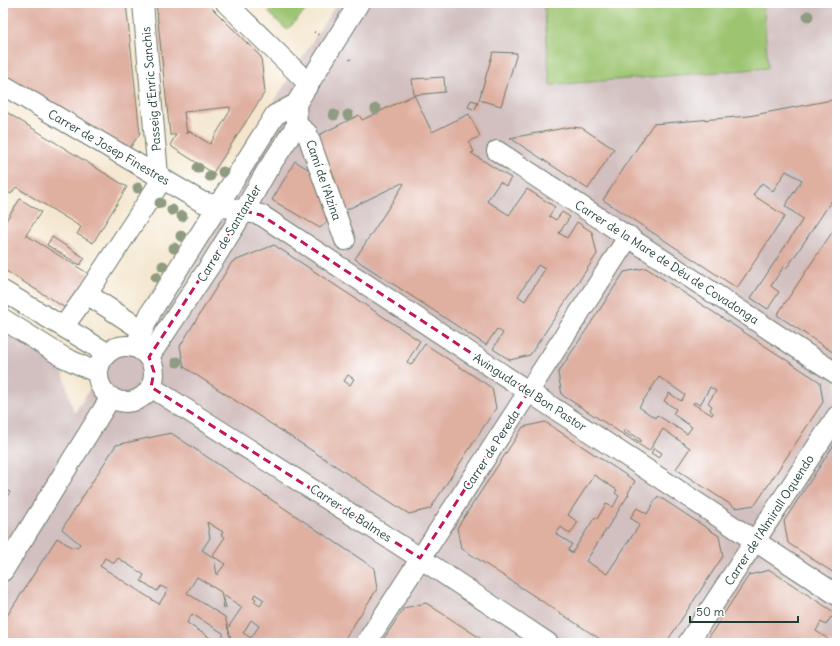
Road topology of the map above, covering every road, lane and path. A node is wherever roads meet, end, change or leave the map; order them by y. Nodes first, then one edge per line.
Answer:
1 (143, 3) edge
2 (226, 3) edge
3 (359, 3) edge
4 (314, 32) dead end
5 (319, 36) dead end
6 (309, 84) junction
7 (3, 85) edge
8 (296, 104) junction
9 (297, 125) junction
10 (497, 151) dead end
11 (161, 176) junction
12 (217, 205) junction
13 (244, 211) junction
14 (629, 236) junction
15 (345, 240) dead end
16 (3, 291) edge
17 (87, 294) junction
18 (3, 319) edge
19 (64, 326) junction
20 (142, 345) junction
21 (107, 353) junction
22 (98, 374) junction
23 (837, 374) edge
24 (151, 387) junction
25 (530, 392) junction
26 (111, 398) junction
27 (837, 416) edge
28 (755, 541) junction
29 (420, 558) junction
30 (3, 571) edge
31 (837, 595) edge
32 (366, 643) edge
33 (548, 643) edge
34 (688, 643) edge

1 - 11 street, Passeig d'Enric Sanchis
2 - 6 street
3 - 6 street, Carrer de Santander
4 - 5 path
6 - 8 street, Carrer de Santander
7 - 11 street, Carrer de Josep Finestres
8 - 9 street
8 - 12 street, Carrer de Santander
9 - 13 street, Carrer de Santander
9 - 15 street, Camí de l'Alzina
10 - 14 street, Carrer de la Mare de Déu de Covadonga
11 - 12 street, Carrer de Josep Finestres
11 - 17 street
12 - 13 street, Avinguda del Bon Pastor
12 - 20 street, Carrer de Santander
13 - 20 street, Carrer de Santander
13 - 25 street, Avinguda del Bon Pastor
14 - 23 street, Carrer de la Mare de Déu de Covadonga
14 - 25 street, Carrer de Pereda
16 - 19 street
17 - 19 street
17 - 20 street
18 - 22 street
19 - 21 street
20 - 21 street
20 - 24 street
21 - 22 street
22 - 26 street
24 - 26 street
24 - 29 street, Carrer de Balmes
25 - 28 street, Avinguda del Bon Pastor
25 - 29 street, Carrer de Pereda
26 - 30 street
27 - 28 street, Carrer de l'Almirall Oquendo
28 - 31 street, Avinguda del Bon Pastor
28 - 34 street, Carrer de l'Almirall Oquendo
29 - 32 street, Carrer de Pereda
29 - 33 street, Carrer de Balmes

